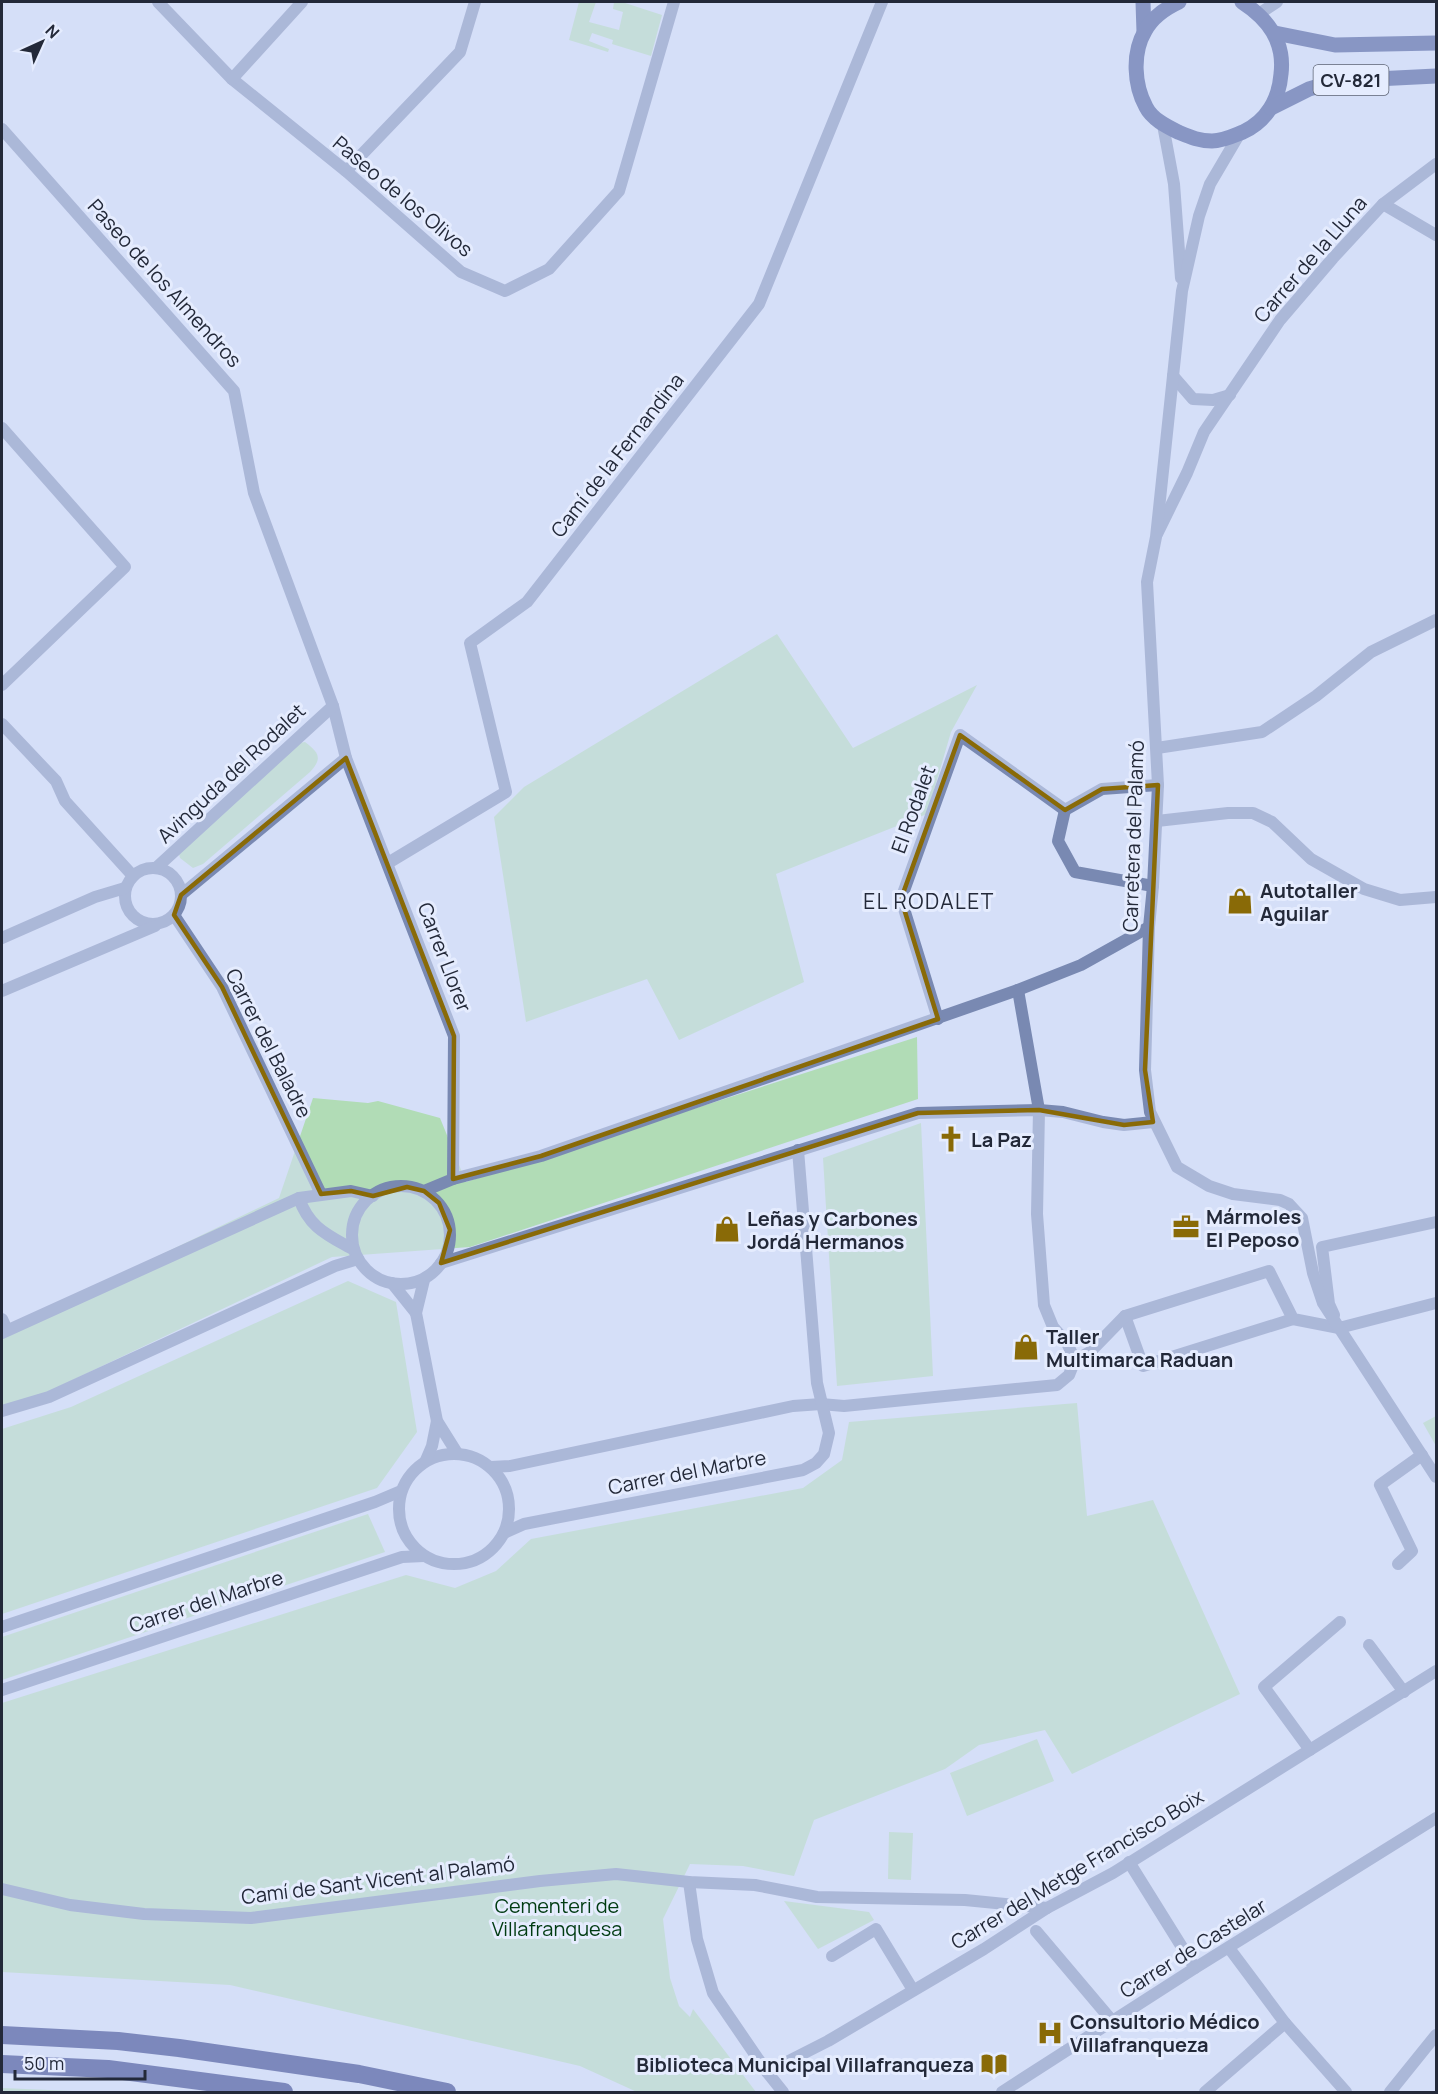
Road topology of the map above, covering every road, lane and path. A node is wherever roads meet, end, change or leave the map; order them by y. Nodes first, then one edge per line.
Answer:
1 (158, 2) edge
2 (302, 2) edge
3 (475, 2) edge
4 (674, 2) edge
5 (882, 2) edge
6 (1143, 2) edge
7 (1179, 2) edge
8 (1242, 2) edge
9 (1277, 2) edge
10 (1260, 13) junction
11 (1144, 32) junction
12 (1275, 33) junction
13 (1437, 43) edge
14 (1437, 76) edge
15 (232, 79) junction
16 (1271, 108) junction
17 (1162, 125) junction
18 (2, 129) edge
19 (1240, 133) junction
20 (1437, 164) edge
21 (346, 171) junction
22 (1383, 204) junction
23 (1437, 235) edge
24 (1182, 291) junction
25 (1173, 376) junction
26 (1230, 395) junction
27 (2, 428) edge
28 (1156, 537) junction
29 (1437, 620) edge
30 (2, 685) edge
31 (333, 706) junction
32 (2, 724) edge
33 (1157, 748) junction
34 (346, 758) junction
35 (1158, 785) junction
36 (1065, 810) junction
37 (1157, 821) junction
38 (388, 863) junction
39 (156, 868) junction
40 (133, 876) junction
41 (1153, 886) junction
42 (125, 888) junction
43 (181, 895) junction
44 (1437, 897) edge
45 (174, 915) junction
46 (163, 923) junction
47 (1149, 927) junction
48 (2, 938) edge
49 (1018, 990) junction
50 (2, 991) edge
51 (938, 1019) junction
52 (1039, 1110) junction
53 (1154, 1122) junction
54 (798, 1150) junction
55 (453, 1179) junction
56 (424, 1191) junction
57 (321, 1194) junction
58 (373, 1196) junction
59 (299, 1198) junction
60 (1437, 1222) edge
61 (356, 1255) junction
62 (441, 1263) junction
63 (424, 1280) junction
64 (392, 1283) junction
65 (1437, 1304) edge
66 (416, 1313) junction
67 (1125, 1316) junction
68 (1293, 1318) junction
69 (3, 1327) edge
70 (1339, 1328) junction
71 (1075, 1360) junction
72 (821, 1404) junction
73 (2, 1411) edge
74 (437, 1421) junction
75 (458, 1453) junction
76 (1422, 1455) junction
77 (426, 1460) junction
78 (491, 1467) junction
79 (1437, 1477) edge
80 (400, 1491) junction
81 (504, 1533) junction
82 (424, 1556) junction
83 (1398, 1564) dead end
84 (1340, 1622) dead end
85 (2, 1627) edge
86 (1369, 1645) dead end
87 (1437, 1671) edge
88 (2, 1690) edge
89 (1404, 1692) junction
90 (1310, 1750) junction
91 (1437, 1818) edge
92 (1129, 1862) junction
93 (689, 1882) junction
94 (2, 1889) edge
95 (1047, 1908) junction
96 (1036, 1931) dead end
97 (1228, 1948) junction
98 (832, 1956) dead end
99 (1195, 1968) junction
100 (913, 1990) junction
101 (1113, 2022) junction
102 (1285, 2023) junction
103 (2, 2035) edge
104 (1437, 2035) edge
105 (2, 2064) edge
106 (767, 2072) junction
107 (284, 2092) edge
108 (447, 2092) edge
109 (783, 2092) edge
110 (1002, 2092) edge
111 (1205, 2092) edge
112 (1346, 2092) edge
113 (1390, 2092) edge

1 - 15 street, Paseo de los Olivos
2 - 15 street
3 - 21 street
4 - 21 street, Paseo de los Olivos
5 - 38 street, Camí de la Fernandina
6 - 11 main road, CV-821
7 - 11 main road, CV-821
8 - 10 main road, CV-821
9 - 10 street
10 - 12 main road, CV-821
11 - 17 main road, CV-821
12 - 13 main road, CV-821
12 - 16 main road, CV-821
14 - 16 main road, CV-821
15 - 21 street, Paseo de los Olivos
16 - 19 main road, CV-821
17 - 19 main road, CV-821
17 - 24 street, Carretera del Palamó
18 - 31 street, Paseo de los Almendros
19 - 24 street, Carretera del Palamó
20 - 22 street, Carrer de la Lluna
22 - 23 street
22 - 26 street, Carrer de la Lluna
24 - 25 street, Carretera del Palamó
25 - 26 street
25 - 28 street, Carretera del Palamó
26 - 28 street, Carrer de la Lluna
27 - 30 street
28 - 33 street, Carretera del Palamó
29 - 33 street
31 - 34 street, Paseo de los Almendros
31 - 39 street, Avinguda del Rodalet
32 - 40 street
33 - 35 street, Carretera del Palamó
34 - 38 street, Carrer Llorer
34 - 43 street
35 - 36 street
35 - 37 street, Carretera del Palamó
36 - 41 street
36 - 51 street, El Rodalet
37 - 41 street, Carretera del Palamó
37 - 44 street
38 - 55 street, Carrer Llorer
39 - 40 street
39 - 43 street
40 - 42 street
41 - 47 street, Carretera del Palamó
42 - 46 street
42 - 48 street
43 - 45 street
45 - 46 street
45 - 57 street, Carrer del Baladre
46 - 50 street
47 - 49 street
47 - 53 street, Carretera del Palamó
49 - 51 street
49 - 52 street
51 - 55 street
52 - 53 street
52 - 54 street
52 - 71 street
53 - 70 street, Carretera del Palamó
54 - 62 street
54 - 72 street, Carrer del Marbre
55 - 56 street
56 - 58 street
56 - 62 street
57 - 58 street
57 - 59 street
58 - 61 street
59 - 61 street
59 - 69 street
60 - 70 street
61 - 64 street
61 - 73 street
62 - 63 street
63 - 64 street
63 - 66 street
64 - 66 street
65 - 70 street
66 - 74 street
67 - 68 street
67 - 68 street
67 - 71 street
68 - 70 street
70 - 76 street
71 - 72 street
72 - 78 street
72 - 81 street, Carrer del Marbre
74 - 75 street
74 - 77 street
75 - 77 street
75 - 78 street
76 - 79 street
76 - 83 street
77 - 80 street
78 - 81 street
80 - 82 street
80 - 85 street, Carrer del Marbre
81 - 82 street
82 - 88 street, Carrer del Marbre
84 - 90 street
86 - 89 street
87 - 89 street, Carrer del Metge Francisco Boix
89 - 90 street, Carrer del Metge Francisco Boix
90 - 92 street, Carrer del Metge Francisco Boix
91 - 97 street, Carrer de Castelar
92 - 95 street, Carrer del Metge Francisco Boix
92 - 99 street
93 - 94 street, Camí de Sant Vicent al Palamó
93 - 95 street, Camí de Sant Vicent al Palamó
93 - 106 street
95 - 100 street, Carrer del Metge Francisco Boix
96 - 101 street
97 - 99 street, Carrer de Castelar
97 - 102 street
98 - 100 street
99 - 101 street, Carrer de Castelar
100 - 106 street, Carrer del Metge Francisco Boix
101 - 110 street, Carrer de Castelar
102 - 111 street
102 - 112 street
103 - 108 highway
104 - 113 street
105 - 107 highway
106 - 109 street

